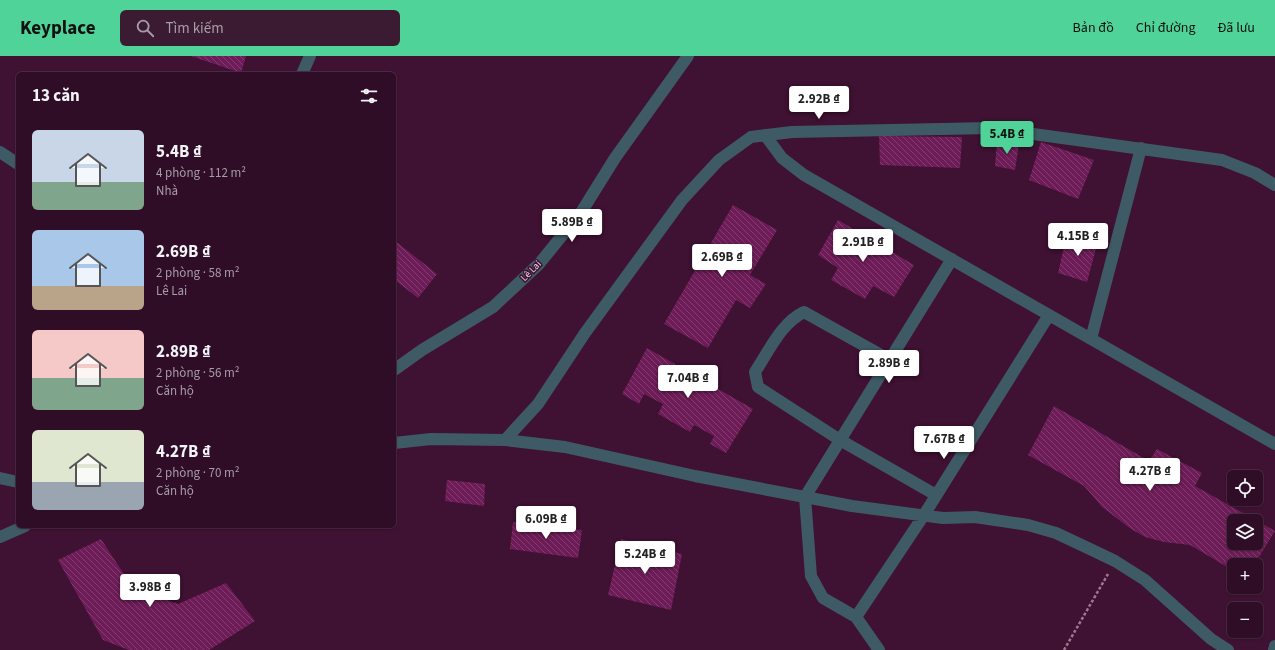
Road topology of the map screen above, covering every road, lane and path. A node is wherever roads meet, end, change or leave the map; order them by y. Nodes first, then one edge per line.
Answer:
1 (310, 56) edge
2 (688, 56) edge
3 (303, 72) edge
4 (764, 135) junction
5 (1141, 148) junction
6 (0, 152) edge
7 (16, 163) edge
8 (1275, 185) edge
9 (952, 259) junction
10 (1049, 315) junction
11 (1091, 339) junction
12 (890, 360) junction
13 (396, 369) edge
14 (505, 440) junction
15 (840, 440) junction
16 (396, 443) edge
17 (1275, 444) edge
18 (0, 478) edge
19 (16, 482) edge
20 (936, 495) junction
21 (805, 497) junction
22 (924, 515) junction
23 (20, 528) edge
24 (0, 537) edge
25 (1115, 561) junction
26 (856, 617) junction
27 (1275, 646) edge
28 (879, 650) edge
29 (1064, 650) edge
30 (1228, 650) edge
31 (1274, 650) edge

1 - 3 street
2 - 13 street, Lê Lai
4 - 5 street
4 - 9 street
4 - 14 street
5 - 8 street
5 - 11 street
6 - 7 street
9 - 10 street
9 - 12 street
10 - 11 street
10 - 20 street
11 - 17 street
12 - 15 street
12 - 15 street
14 - 16 street
14 - 21 street
15 - 20 street
15 - 21 street
18 - 19 street
20 - 22 street
21 - 22 street
21 - 26 street
22 - 25 street
22 - 26 street
23 - 24 street
25 - 29 path
25 - 30 street
26 - 28 street
27 - 31 street

